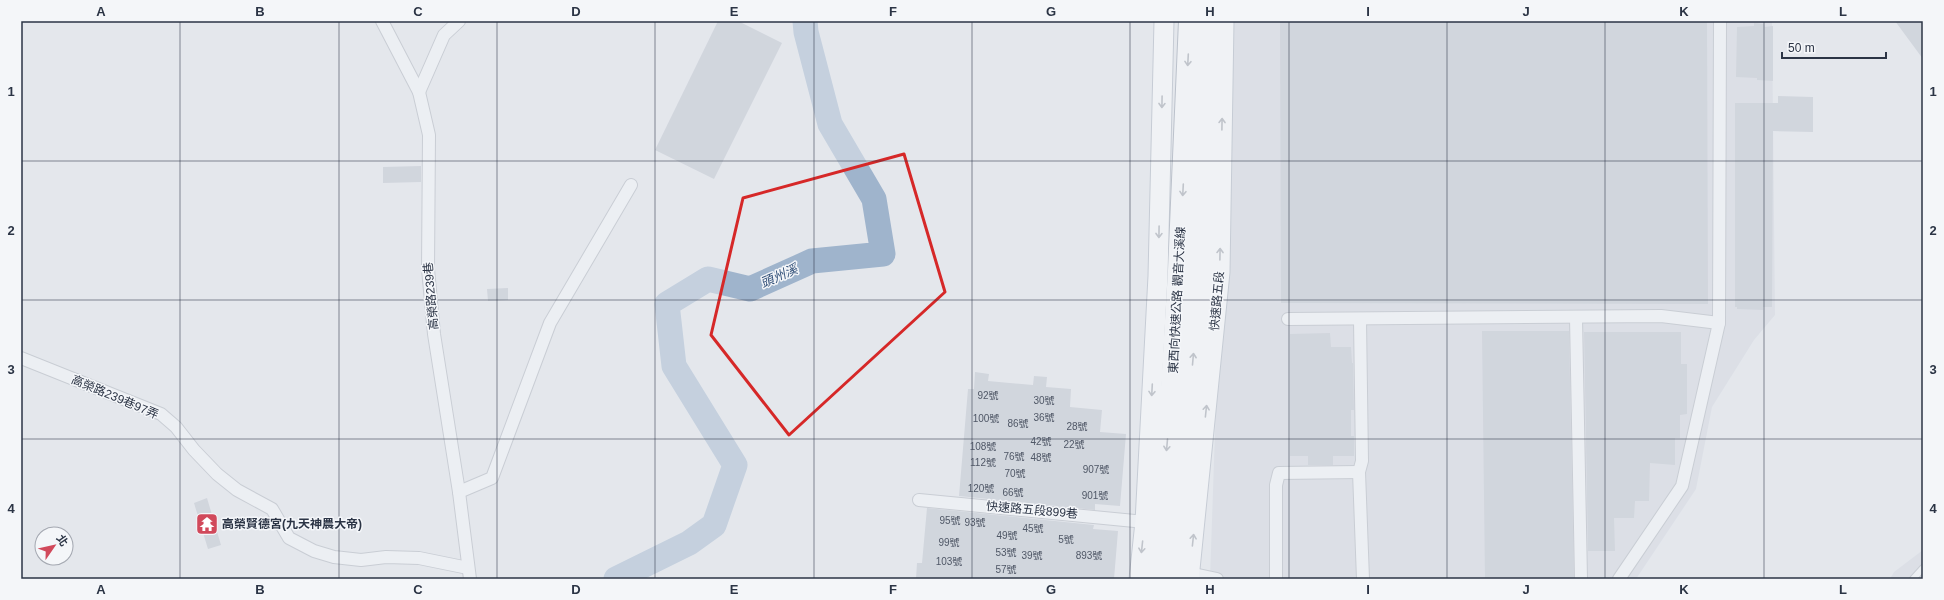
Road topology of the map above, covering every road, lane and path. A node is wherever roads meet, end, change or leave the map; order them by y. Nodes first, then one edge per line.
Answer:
1 (382, 21) edge
2 (459, 21) edge
3 (1164, 21) edge
4 (1190, 21) edge
5 (1208, 21) edge
6 (1224, 21) edge
7 (1720, 21) edge
8 (419, 92) junction
9 (631, 185) dead end
10 (1576, 318) junction
11 (1288, 319) dead end
12 (1360, 320) junction
13 (1719, 323) junction
14 (21, 358) edge
15 (1359, 472) junction
16 (459, 492) junction
17 (919, 500) dead end
18 (1145, 522) junction
19 (1923, 568) edge
20 (469, 573) edge
21 (1184, 577) edge
22 (1139, 579) edge
23 (1156, 579) edge
24 (1217, 579) edge
25 (1276, 579) edge
26 (1363, 579) edge
27 (1582, 579) edge
28 (1619, 579) edge
29 (1913, 579) edge

1 - 8 street, 高榮路239巷
2 - 8 street
3 -> 18 main road
4 -> 23 highway, 東西向快速公路 觀音大溪線
21 -> 5 highway, 東西向快速公路 觀音大溪線
21 -> 6 main road, 快速路五段
7 - 13 street
8 - 16 street, 高榮路239巷
9 - 16 street
10 - 12 street
10 - 13 street
10 - 27 street
11 - 12 street
12 - 15 street
13 - 28 street
14 - 20 street, 高榮路239巷97弄
15 - 25 street
15 - 26 street
16 - 20 street, 高榮路239巷
17 - 18 street, 快速路五段899巷
18 -> 22 main road
19 - 29 lane
21 - 24 street

